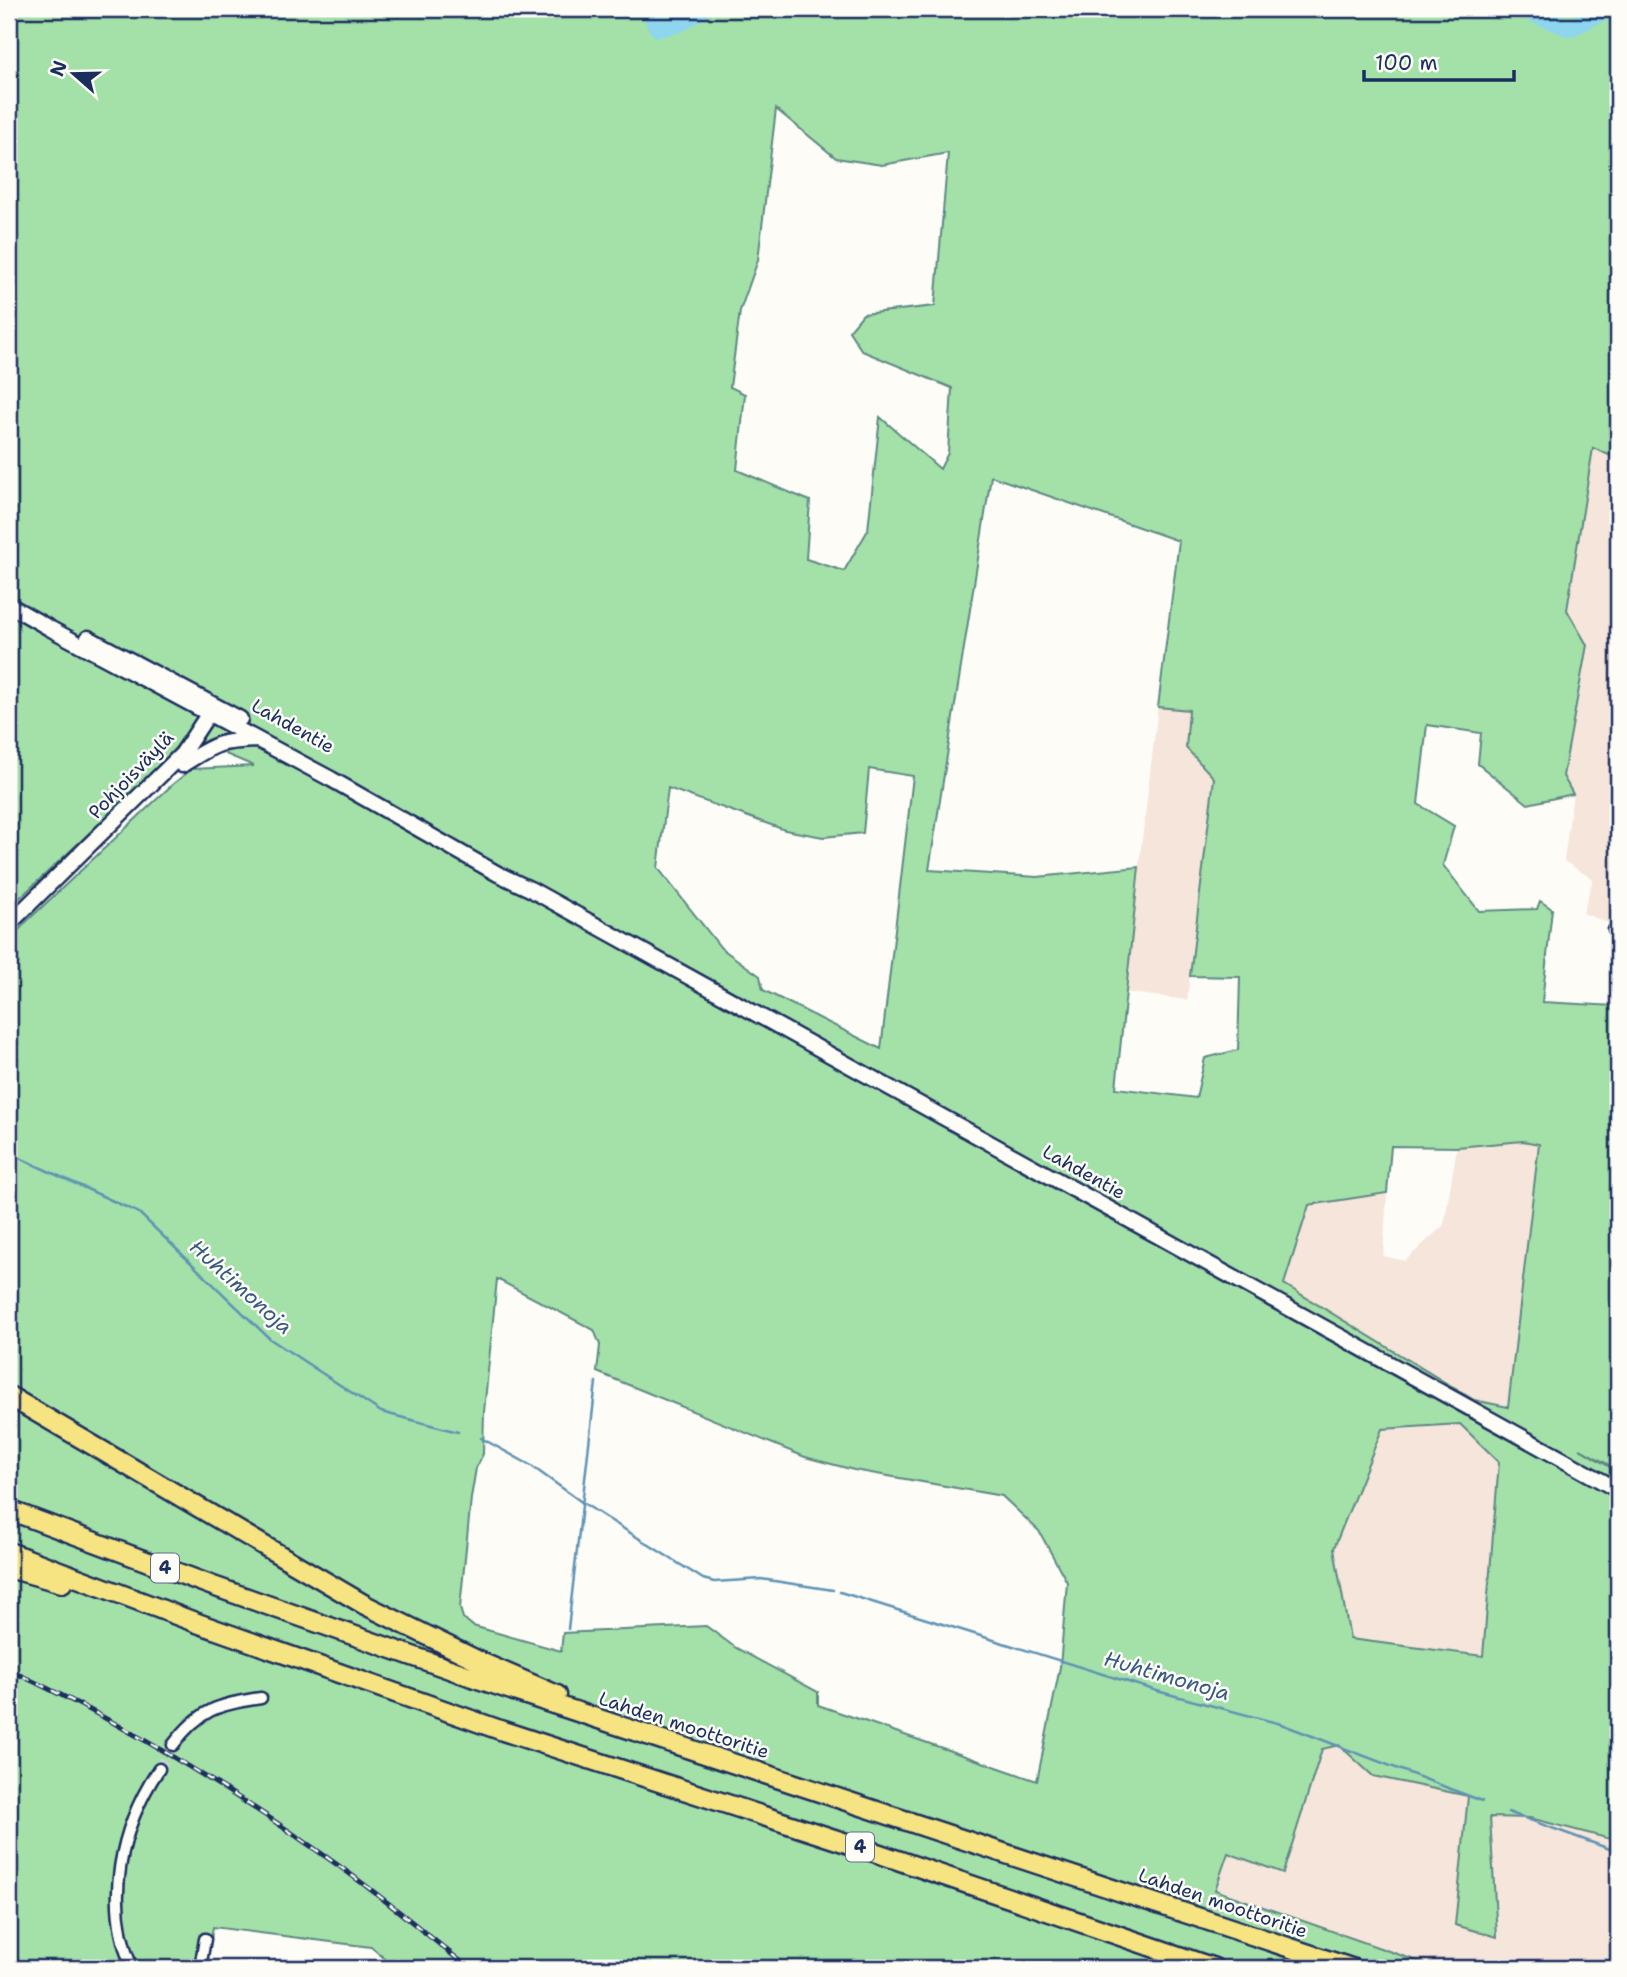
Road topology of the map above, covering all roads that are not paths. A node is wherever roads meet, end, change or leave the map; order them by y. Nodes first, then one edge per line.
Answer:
1 (9, 605) edge
2 (214, 712) junction
3 (259, 740) junction
4 (182, 765) junction
5 (78, 858) junction
6 (530, 890) junction
7 (9, 924) edge
8 (9, 1396) edge
9 (1618, 1490) edge
10 (9, 1510) edge
11 (9, 1552) edge
12 (9, 1568) edge
13 (200, 1624) junction
14 (261, 1698) dead end
15 (663, 1740) junction
16 (173, 1745) tunnel mouth
17 (159, 1769) tunnel mouth
18 (205, 1939) dead end
19 (132, 1968) edge
20 (200, 1968) edge
21 (1214, 1968) edge
22 (1351, 1968) edge

1 - 2 main road, Lahdentie
2 - 3 main road, Lahdentie
2 - 4 main road, Pohjoisväylä
2 - 5 main road, Pohjoisväylä
2 - 6 main road, Lahdentie
3 - 4 main road, Pohjoisväylä
3 - 6 main road, Lahdentie
4 - 5 main road, Pohjoisväylä
5 - 7 main road, Pohjoisväylä
6 - 9 main road, Lahdentie
8 - 15 highway
10 - 15 highway, Lahden moottoritie / 4
11 - 13 highway, 4
12 - 13 highway
13 - 21 highway, 4
14 - 16 street
15 - 22 highway, Lahden moottoritie / 4
17 - 19 street
18 - 20 street

